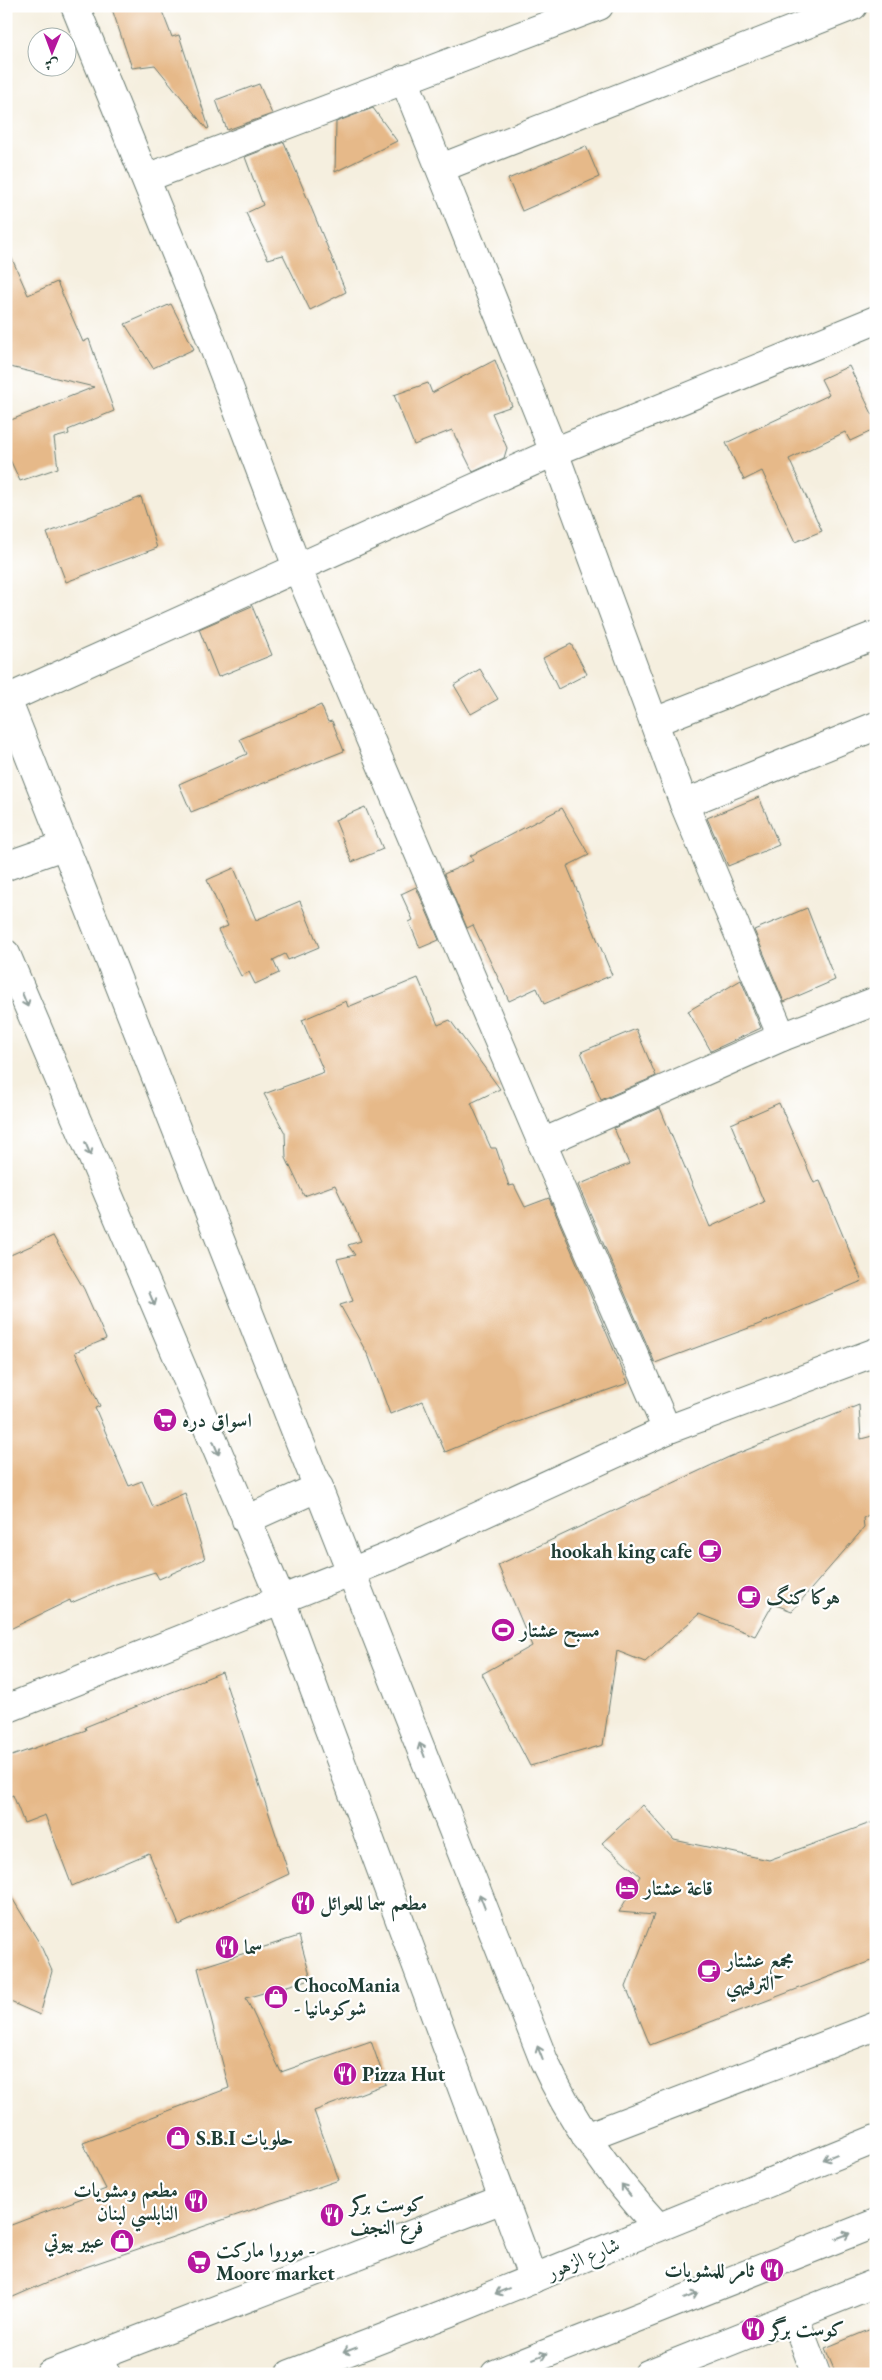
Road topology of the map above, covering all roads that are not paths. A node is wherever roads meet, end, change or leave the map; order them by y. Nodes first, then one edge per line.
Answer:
1 (76, 6) edge
2 (598, 6) edge
3 (853, 6) edge
4 (404, 79) junction
5 (441, 168) junction
6 (146, 178) junction
7 (876, 320) edge
8 (554, 452) junction
9 (297, 567) junction
10 (876, 635) edge
11 (7, 698) edge
12 (654, 722) junction
13 (876, 726) edge
14 (684, 804) junction
15 (63, 846) junction
16 (6, 866) edge
17 (6, 954) edge
18 (876, 1001) edge
19 (782, 1037) junction
20 (542, 1143) junction
21 (876, 1352) edge
22 (667, 1430) junction
23 (319, 1488) junction
24 (246, 1520) junction
25 (352, 1571) junction
26 (281, 1600) junction
27 (6, 1709) edge
28 (876, 2026) edge
29 (586, 2137) junction
30 (876, 2139) edge
31 (503, 2198) junction
32 (876, 2223) edge
33 (658, 2226) junction
34 (533, 2279) junction
35 (876, 2283) edge
36 (794, 2316) junction
37 (102, 2364) edge
38 (50, 2374) edge
39 (290, 2374) edge
40 (495, 2374) edge
41 (648, 2374) edge
42 (816, 2374) edge

1 - 6 street
2 - 4 street
3 - 5 street
4 - 5 street
4 - 6 street
5 - 8 street
6 - 9 street
7 - 8 street
8 - 9 street
8 - 12 street
9 - 11 street
9 - 20 street
10 - 12 street
11 - 15 street
12 - 14 street
13 - 14 street
14 - 19 street
15 - 16 street
15 - 23 street
17 -> 24 street
18 - 19 street
19 - 20 street
20 - 22 street
21 - 22 street
22 - 25 street
23 - 24 street
23 - 25 street
24 - 26 street
25 - 26 street
29 -> 25 street
26 - 27 street
26 - 31 street
28 - 29 street
33 -> 29 street
30 -> 33 street, شارع الزهور
31 - 34 street
31 - 37 street
40 -> 32 street
33 - 34 street, شارع الزهور
34 -> 39 street, شارع الزهور
35 - 36 street
36 - 41 street
36 - 42 street
37 - 38 street

